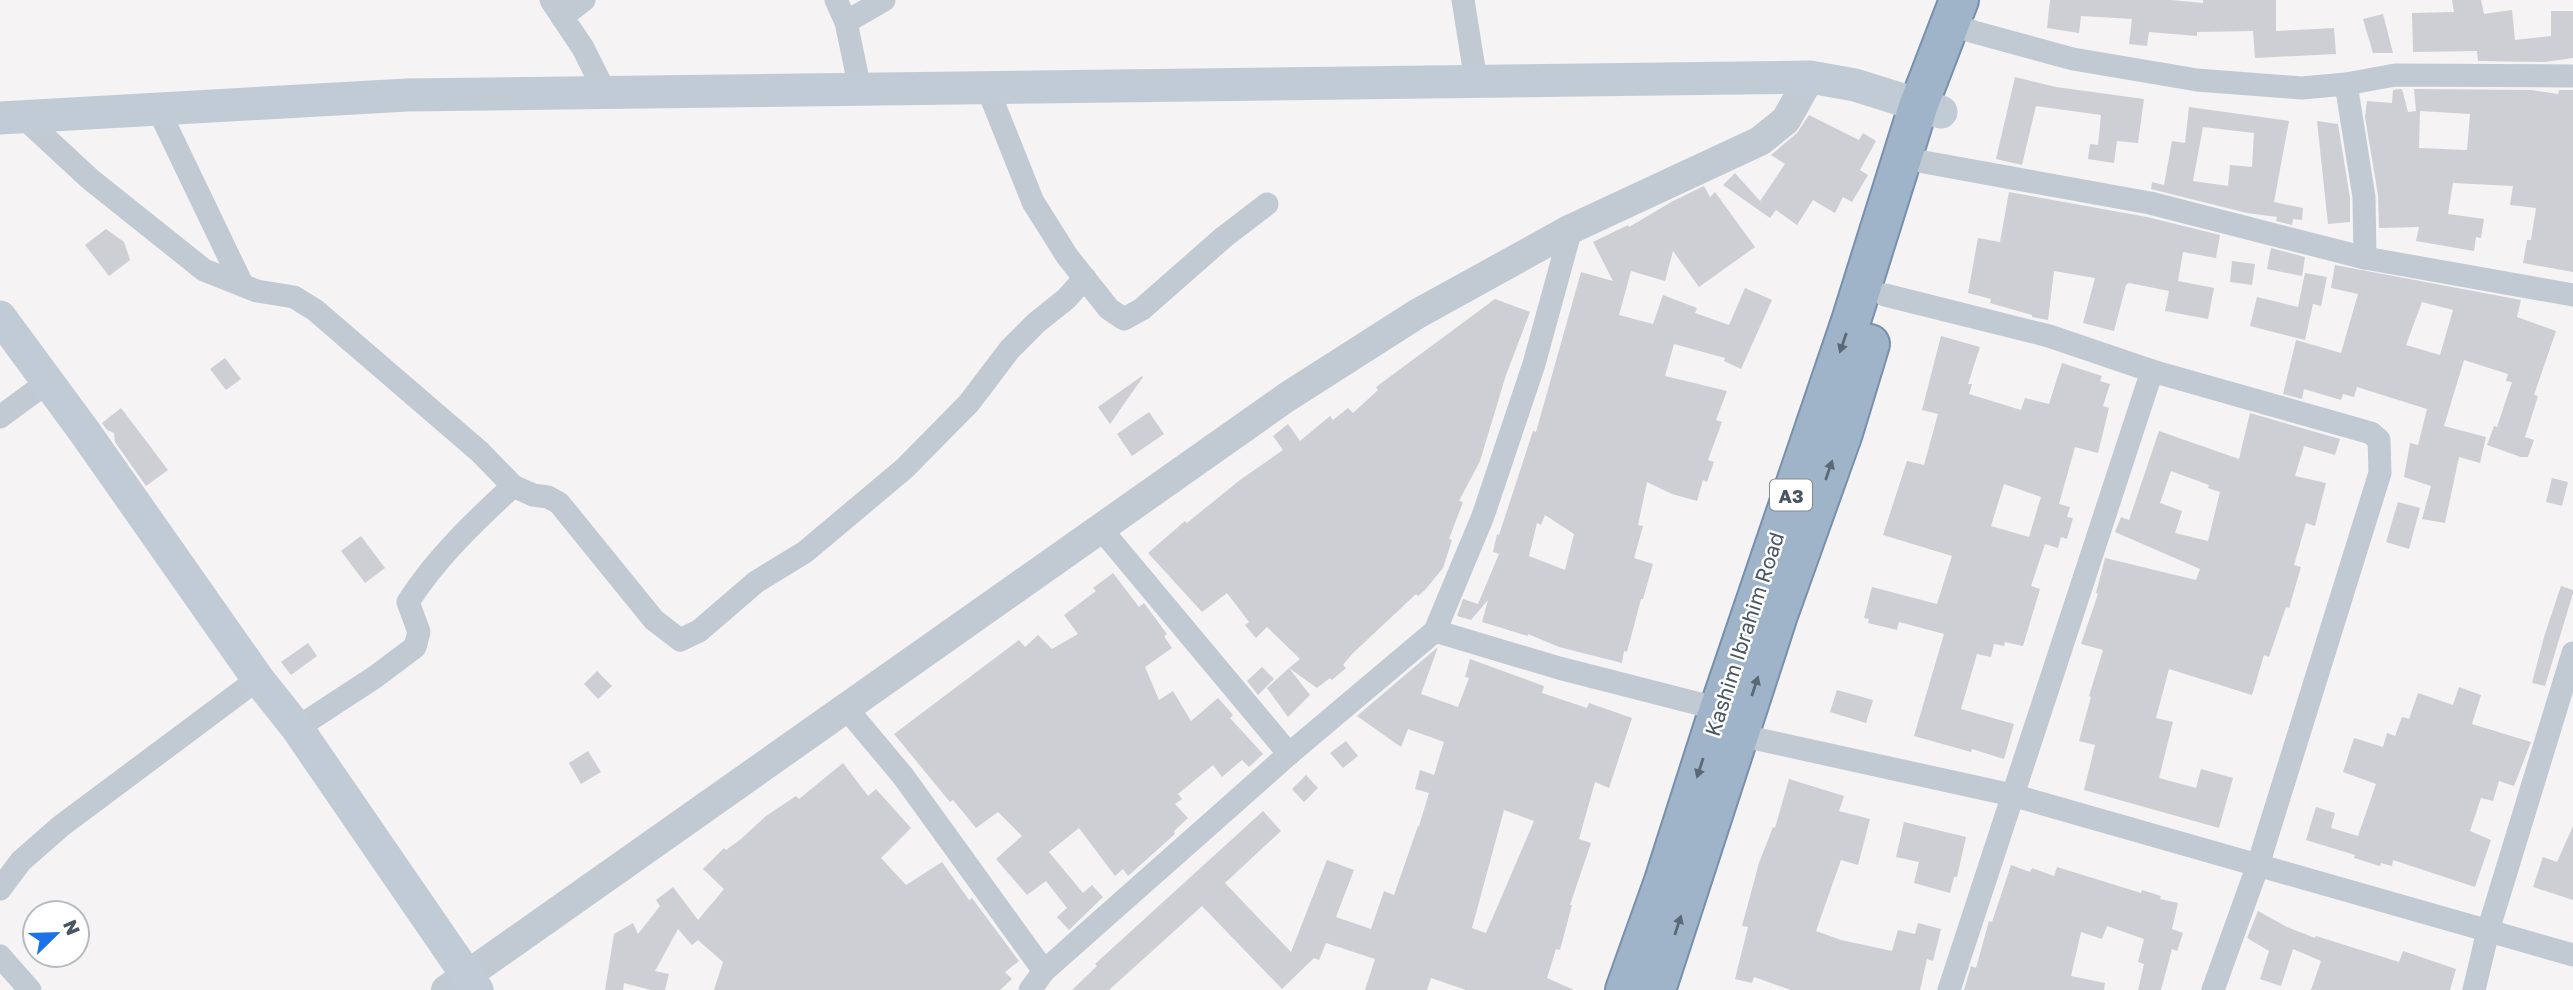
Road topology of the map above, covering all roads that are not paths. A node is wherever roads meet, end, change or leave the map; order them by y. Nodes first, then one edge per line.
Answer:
1 (584, 0) edge
2 (836, 0) edge
3 (884, 0) edge
4 (1463, 0) edge
5 (556, 8) edge
6 (1967, 14) edge
7 (846, 22) junction
8 (2573, 76) edge
9 (1810, 77) junction
10 (1476, 81) junction
11 (2346, 84) junction
12 (987, 87) junction
13 (860, 89) junction
14 (605, 92) junction
15 (1930, 108) junction
16 (158, 109) junction
17 (12, 118) edge
18 (1924, 162) junction
19 (1267, 204) dead end
20 (1571, 229) junction
21 (2365, 258) junction
22 (1085, 278) junction
23 (242, 284) junction
24 (1885, 295) junction
25 (2573, 295) edge
26 (0, 317) edge
27 (2152, 371) junction
28 (48, 381) junction
29 (0, 417) edge
30 (513, 486) junction
31 (1101, 529) junction
32 (1435, 631) junction
33 (2573, 653) edge
34 (258, 679) junction
35 (846, 708) junction
36 (1729, 722) junction
37 (298, 728) junction
38 (1289, 754) junction
39 (2012, 795) junction
40 (2258, 865) junction
41 (0, 889) edge
42 (2488, 931) junction
43 (2573, 955) edge
44 (0, 956) edge
45 (1044, 971) junction
46 (463, 985) edge
47 (30, 990) edge
48 (1030, 990) edge
49 (1625, 990) edge
50 (1656, 990) edge
51 (1949, 990) edge
52 (2213, 990) edge
53 (2474, 990) edge

1 - 5 street
2 - 7 street
3 - 7 street
4 - 10 street
5 - 14 street
6 - 11 street
6 - 15 highway, Kashim Ibrahim Road / A3
7 - 13 street
8 - 11 street
9 - 10 main road
9 - 15 main road
9 - 20 street
10 - 12 main road
11 - 21 street
12 - 13 main road
12 - 22 street
13 - 14 main road
14 - 16 main road
15 - 18 highway, Kashim Ibrahim Road / A3
15 -> 36 highway, Kashim Ibrahim Road / A3
16 - 17 main road
16 - 23 street
17 - 23 street
18 - 21 street
18 - 24 highway, Kashim Ibrahim Road / A3
19 - 22 street
20 - 31 street
20 - 32 street
21 - 25 street
22 - 30 street
23 - 30 street
24 - 27 street
36 -> 24 highway, Kashim Ibrahim Road / A3
26 - 28 main road
27 - 39 street
27 - 40 street
28 - 29 street
28 - 34 main road
30 - 37 street
31 - 35 street
31 - 38 street
32 - 36 street
32 - 38 street
33 - 42 street
34 - 37 main road
34 - 41 street
35 - 45 street
35 - 46 street
36 - 39 street
36 -> 49 highway, Kashim Ibrahim Road / A3
50 -> 36 highway, Kashim Ibrahim Road / A3
37 - 46 main road
38 - 45 street
39 - 40 street
39 - 51 street
40 - 42 street
40 - 52 street
42 - 43 street
42 - 53 street
44 - 47 street
45 - 48 street

